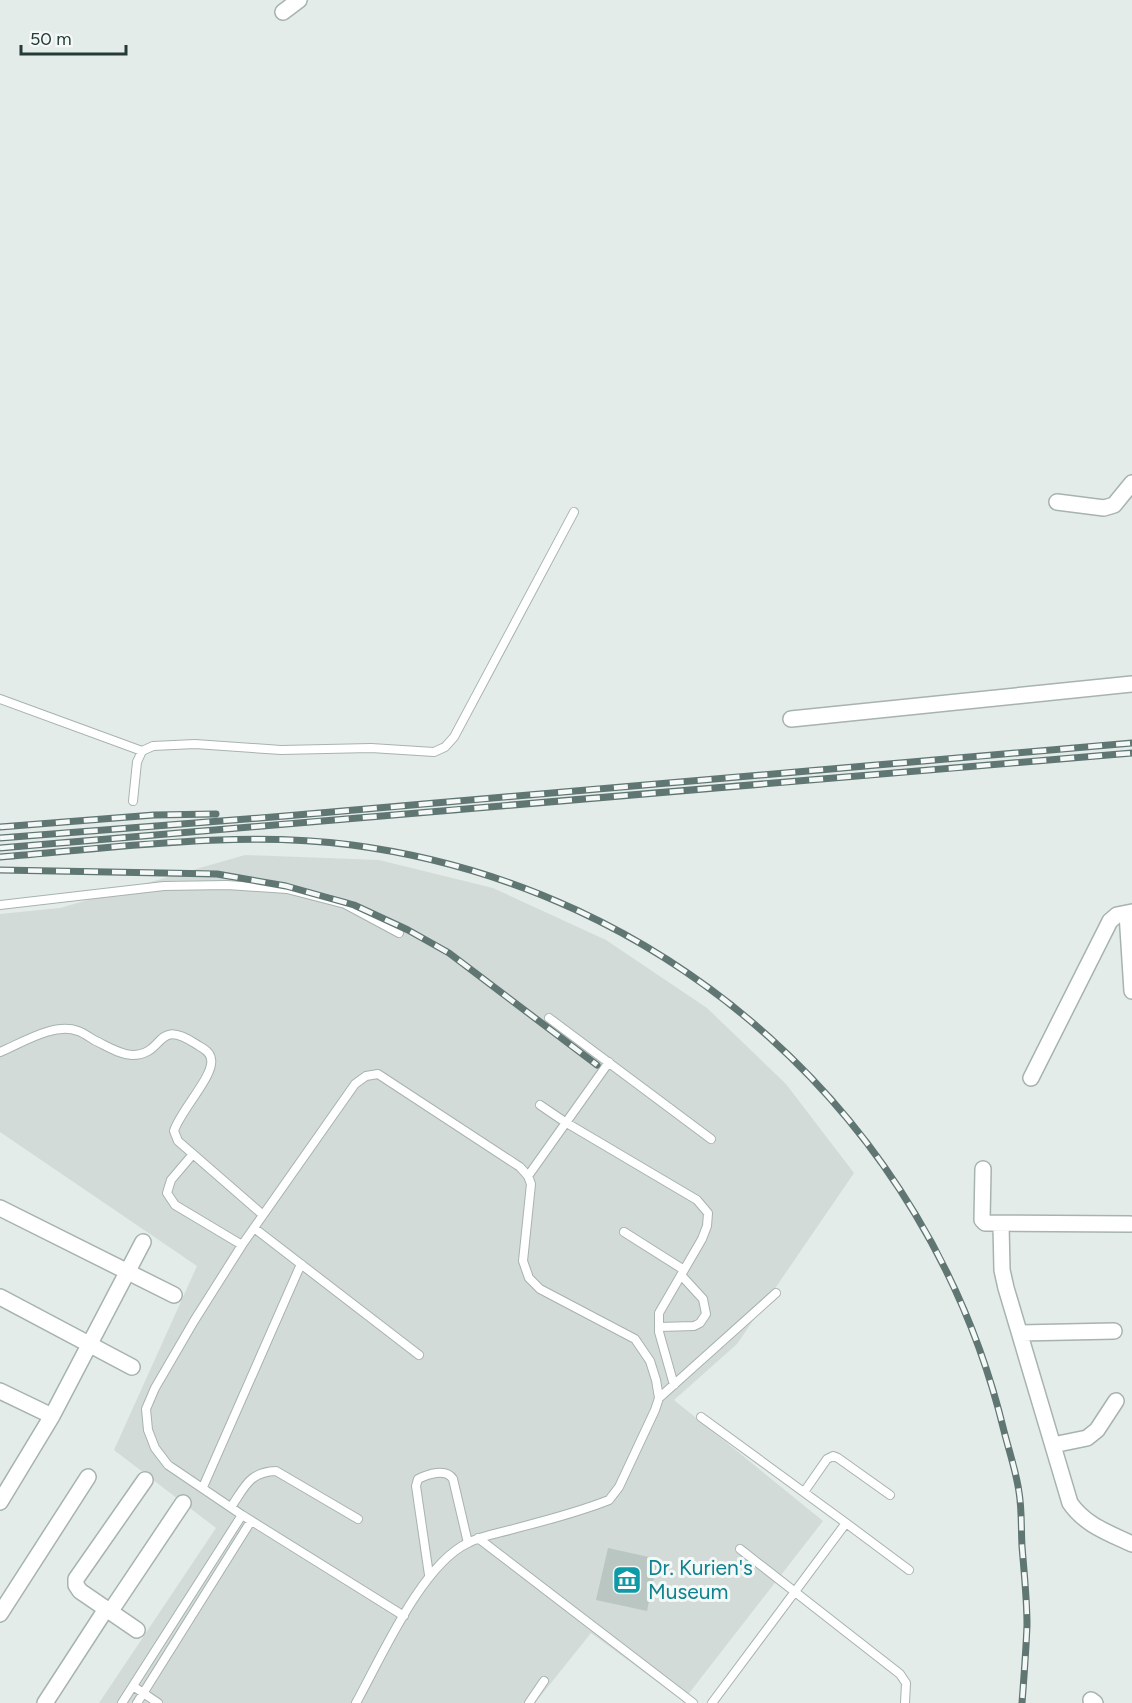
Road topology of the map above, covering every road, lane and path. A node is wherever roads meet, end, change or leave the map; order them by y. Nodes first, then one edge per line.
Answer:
1 (299, 0) edge
2 (283, 12) dead end
3 (1132, 483) edge
4 (1058, 502) dead end
5 (574, 512) dead end
6 (1132, 684) edge
7 (0, 699) edge
8 (791, 719) dead end
9 (142, 751) junction
10 (133, 801) dead end
11 (0, 905) edge
12 (1130, 913) edge
13 (399, 933) dead end
14 (1131, 956) edge
15 (1132, 991) edge
16 (549, 1018) dead end
17 (0, 1052) edge
18 (609, 1062) junction
19 (1030, 1078) dead end
20 (540, 1105) dead end
21 (565, 1122) junction
22 (711, 1139) dead end
23 (193, 1154) junction
24 (983, 1169) dead end
25 (528, 1176) junction
26 (0, 1208) edge
27 (263, 1215) junction
28 (1130, 1224) dead end
29 (1001, 1225) junction
30 (254, 1228) junction
31 (624, 1232) dead end
32 (143, 1242) dead end
33 (242, 1245) junction
34 (301, 1264) junction
35 (127, 1273) junction
36 (683, 1273) junction
37 (776, 1293) dead end
38 (174, 1295) dead end
39 (0, 1297) edge
40 (659, 1326) junction
41 (1114, 1332) dead end
42 (1020, 1333) junction
43 (90, 1343) junction
44 (419, 1355) dead end
45 (132, 1367) dead end
46 (674, 1384) junction
47 (0, 1393) edge
48 (659, 1398) junction
49 (1116, 1401) dead end
50 (52, 1416) junction
51 (700, 1417) dead end
52 (1053, 1445) junction
53 (88, 1477) dead end
54 (145, 1480) dead end
55 (203, 1487) junction
56 (804, 1492) junction
57 (890, 1495) dead end
58 (0, 1502) edge
59 (183, 1503) dead end
60 (231, 1507) junction
61 (242, 1515) junction
62 (358, 1519) dead end
63 (251, 1521) junction
64 (846, 1523) junction
65 (478, 1539) junction
66 (468, 1542) junction
67 (1132, 1544) edge
68 (740, 1549) dead end
69 (909, 1570) dead end
70 (429, 1575) junction
71 (796, 1591) junction
72 (108, 1610) junction
73 (0, 1614) edge
74 (404, 1616) junction
75 (137, 1630) dead end
76 (544, 1681) dead end
77 (133, 1686) junction
78 (143, 1693) junction
79 (45, 1703) edge
80 (122, 1703) edge
81 (137, 1703) edge
82 (158, 1703) edge
83 (356, 1703) edge
84 (529, 1703) edge
85 (693, 1703) edge
86 (712, 1703) edge
87 (905, 1703) edge

1 - 2 street
3 - 4 street
5 - 9 lane
6 - 8 street
7 - 9 lane
9 - 10 lane
11 - 13 lane
12 - 14 street
12 - 19 street
14 - 15 street
16 - 18 lane
17 - 23 lane
18 - 21 lane
18 - 22 lane
20 - 21 lane
21 - 25 lane
21 - 36 lane
23 - 27 lane
23 - 33 lane
24 - 29 street
25 - 27 lane
25 - 48 lane
26 - 35 street
27 - 30 lane
28 - 29 street
29 - 42 street
30 - 33 lane
30 - 34 lane
31 - 36 lane
32 - 35 street
33 - 55 lane
34 - 44 lane
34 - 55 lane
35 - 38 street
35 - 43 street
36 - 40 lane
36 - 40 lane
37 - 46 lane
39 - 43 street
40 - 46 lane
41 - 42 street
42 - 52 street
43 - 45 street
43 - 50 street
46 - 48 lane
47 - 50 street
48 - 65 lane
49 - 52 street
50 - 58 street
51 - 56 lane
52 - 67 street
53 - 73 street
54 - 72 street
55 - 60 lane
56 - 57 lane
56 - 64 lane
59 - 72 street
60 - 61 lane
60 - 62 lane
61 - 63 lane
61 - 77 lane
63 - 74 lane
63 - 78 lane
64 - 69 lane
64 - 71 lane
65 - 66 lane
65 - 85 lane
66 - 70 lane
66 - 70 lane
68 - 71 lane
70 - 74 lane
71 - 86 lane
71 - 87 lane
72 - 75 street
72 - 79 street
74 - 83 lane
76 - 84 lane
77 - 78 lane
77 - 80 lane
78 - 81 lane
78 - 82 lane

